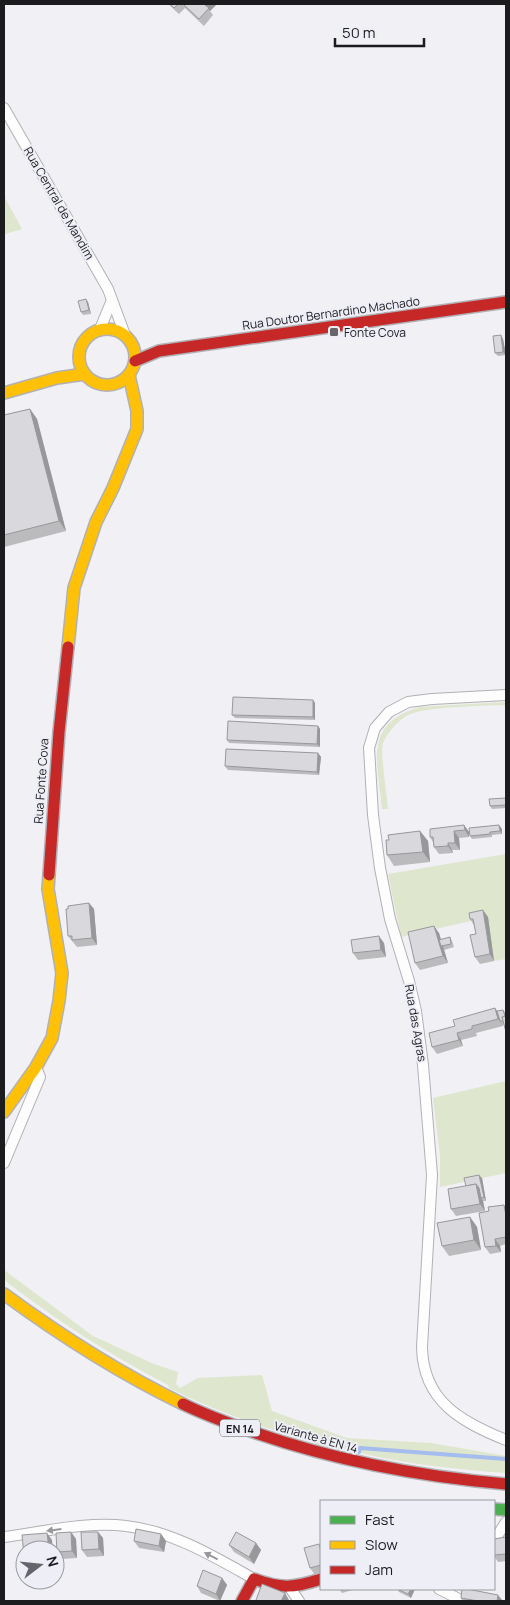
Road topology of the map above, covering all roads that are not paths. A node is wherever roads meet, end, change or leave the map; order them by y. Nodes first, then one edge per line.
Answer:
1 (4, 108) edge
2 (112, 300) junction
3 (506, 302) edge
4 (100, 329) junction
5 (128, 338) junction
6 (159, 351) junction
7 (79, 356) junction
8 (135, 361) junction
9 (85, 374) junction
10 (129, 374) junction
11 (57, 378) junction
12 (113, 384) junction
13 (4, 393) edge
14 (134, 401) junction
15 (506, 695) edge
16 (36, 1067) junction
17 (4, 1112) edge
18 (4, 1163) edge
19 (4, 1294) edge
20 (506, 1440) edge
21 (506, 1484) edge
22 (506, 1522) edge
23 (4, 1537) edge
24 (495, 1539) edge
25 (254, 1579) junction
26 (320, 1579) edge
27 (290, 1588) junction
28 (442, 1590) edge
29 (458, 1596) edge
30 (242, 1601) edge
31 (299, 1601) edge

1 - 2 street, Rua Central de Mandim
2 - 4 street
2 - 5 street, Rua Central de Mandim
3 - 6 main road, Rua Doutor Bernardino Machado
4 - 5 main road
4 - 7 main road
5 - 6 main road, Rua Doutor Bernardino Machado
5 - 8 main road
6 - 8 main road, Rua Doutor Bernardino Machado
7 - 9 main road
7 - 11 main road
8 - 10 main road
9 - 11 main road
9 - 12 main road
10 - 12 main road
10 - 14 main road, Rua Fonte Cova
11 - 13 main road
12 - 14 main road
14 - 16 main road, Rua Fonte Cova
15 - 20 street, Rua das Agras
16 - 17 main road
16 - 18 street, Rua Fonte Cova
19 - 21 main road, Variante à EN 14 / EN 14
22 - 24 street
25 -> 23 street
25 - 27 main road
25 - 30 main road
26 - 27 main road
27 - 31 street
28 - 29 street

